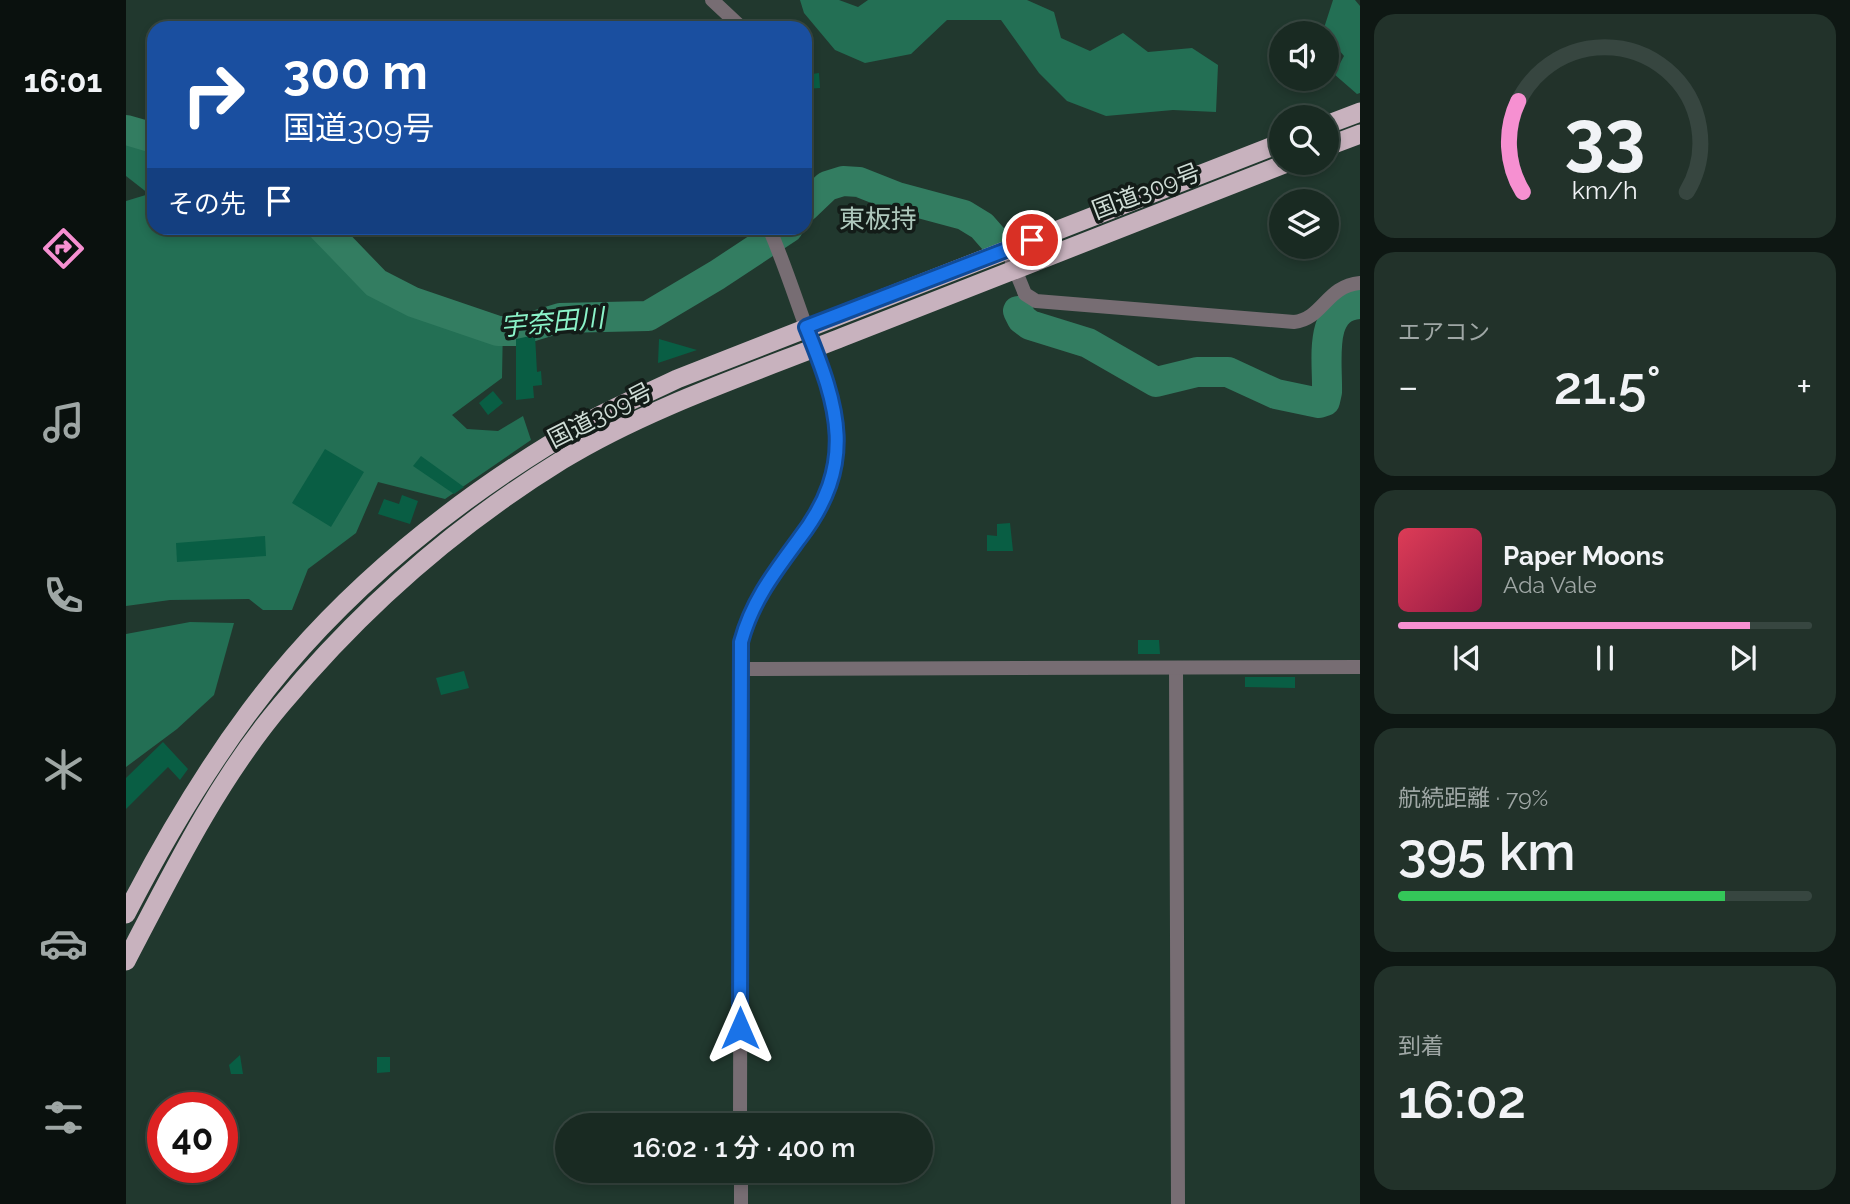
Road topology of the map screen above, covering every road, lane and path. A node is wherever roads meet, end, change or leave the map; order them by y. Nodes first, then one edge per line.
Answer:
1 (712, 0) edge
2 (735, 21) edge
3 (1360, 112) edge
4 (1339, 120) edge
5 (1360, 134) edge
6 (1339, 142) edge
7 (1269, 148) edge
8 (1269, 170) edge
9 (772, 235) edge
10 (1007, 249) junction
11 (1014, 270) junction
12 (1360, 283) edge
13 (806, 327) junction
14 (814, 348) junction
15 (1360, 667) edge
16 (1176, 668) junction
17 (740, 669) junction
18 (126, 914) edge
19 (126, 961) edge
20 (740, 1113) edge
21 (741, 1183) edge
22 (741, 1204) edge
23 (1178, 1204) edge

1 - 2 street
3 - 4 highway
5 - 6 highway
7 - 10 highway, 国道309号
8 - 11 highway, 国道309号
9 - 13 street
10 - 11 street
10 - 13 highway, 国道309号
11 - 12 street
11 - 14 highway, 国道309号
13 - 14 street
13 - 18 highway, 国道309号
14 - 17 street
14 - 19 highway, 国道309号
15 - 16 street
16 - 17 street
16 - 23 street
17 - 20 street
21 - 22 street

